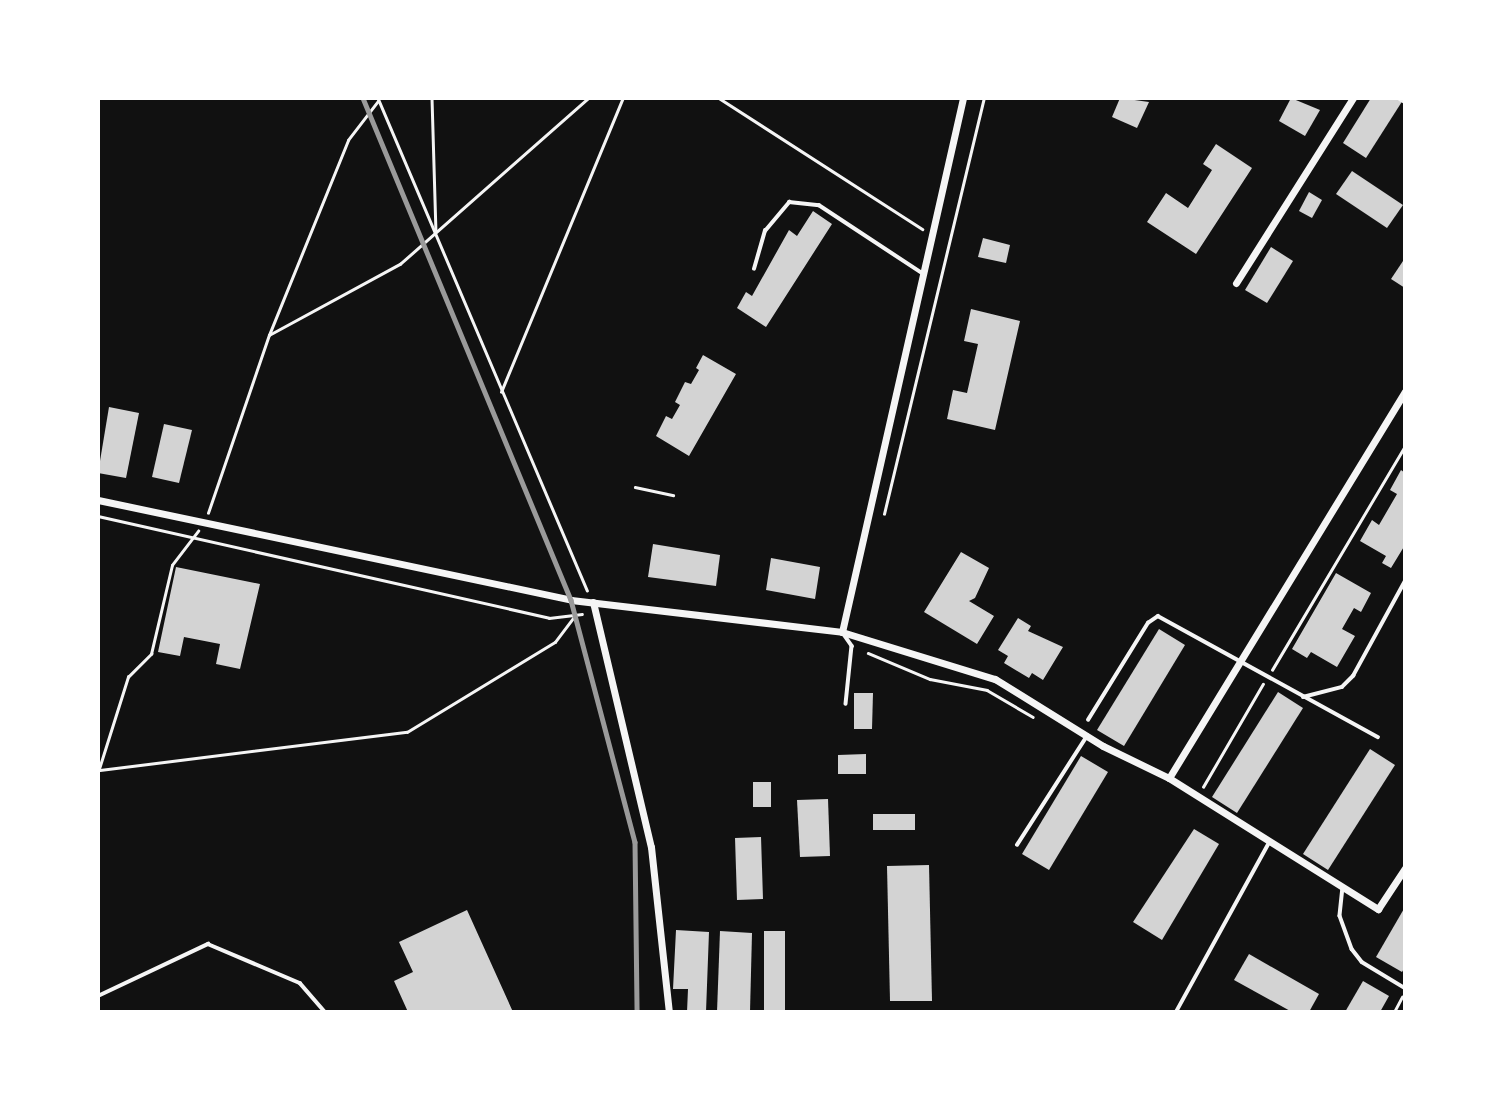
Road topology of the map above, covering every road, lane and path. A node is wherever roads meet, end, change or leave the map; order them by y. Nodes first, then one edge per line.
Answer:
1 (432, 98) edge
2 (588, 98) edge
3 (623, 98) edge
4 (719, 98) edge
5 (963, 98) edge
6 (984, 98) edge
7 (1353, 98) edge
8 (378, 99) edge
9 (436, 234) junction
10 (931, 235) junction
11 (754, 270) dead end
12 (922, 273) junction
13 (1236, 283) dead end
14 (269, 335) junction
15 (1405, 391) edge
16 (501, 392) junction
17 (1405, 446) edge
18 (635, 487) dead end
19 (673, 495) dead end
20 (98, 500) edge
21 (884, 514) dead end
22 (98, 516) edge
23 (205, 521) junction
24 (191, 541) junction
25 (1405, 581) edge
26 (594, 607) junction
27 (575, 615) junction
28 (842, 632) junction
29 (852, 646) junction
30 (1239, 663) junction
31 (1267, 679) junction
32 (1301, 697) junction
33 (846, 704) dead end
34 (1034, 718) dead end
35 (1088, 720) dead end
36 (1087, 736) junction
37 (1378, 737) dead end
38 (99, 771) edge
39 (1169, 778) junction
40 (1197, 796) junction
41 (1270, 841) junction
42 (1017, 845) dead end
43 (1404, 874) edge
44 (1343, 887) junction
45 (1405, 990) edge
46 (98, 996) edge
47 (326, 1012) edge
48 (669, 1012) edge
49 (1176, 1012) edge
50 (1394, 1012) edge

1 - 9 path
2 - 9 path
3 - 16 path
4 - 10 path
5 - 10 street
6 - 21 path
7 - 13 street
8 - 9 path
8 - 14 path
9 - 14 path
9 - 16 path
10 - 12 street
11 - 12 lane
12 - 28 street
14 - 23 path
15 - 30 street
16 - 26 path
17 - 31 path
18 - 19 path
20 - 23 street
22 - 24 path
23 - 24 path
23 - 26 street
24 - 27 path
24 - 38 path
25 - 32 lane
26 - 27 path
26 - 28 street
26 - 48 street
27 - 38 path
28 - 29 lane
28 - 36 street
29 - 33 lane
29 - 34 path
30 - 31 lane
30 - 35 lane
30 - 39 street
31 - 32 lane
31 - 40 path
32 - 37 lane
36 - 39 street
36 - 42 lane
39 - 40 street
40 - 41 street
41 - 44 street
41 - 49 lane
43 - 44 street
44 - 45 lane
45 - 50 path
46 - 47 lane

